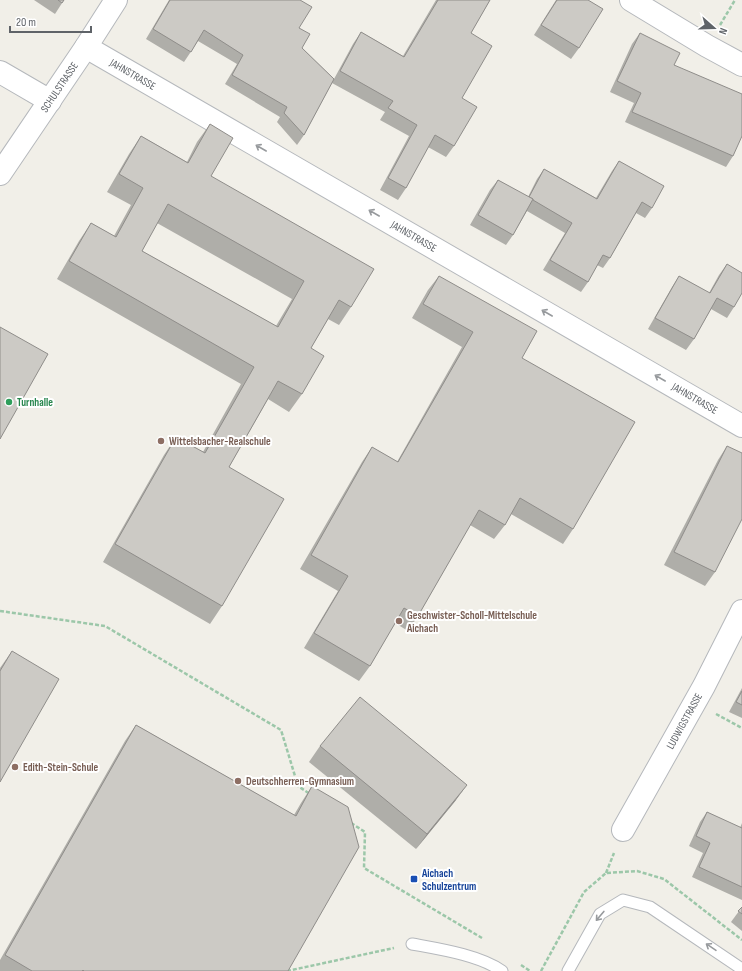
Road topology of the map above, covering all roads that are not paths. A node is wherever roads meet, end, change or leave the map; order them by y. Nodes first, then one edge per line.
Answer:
1 (116, 0) edge
2 (631, 0) edge
3 (86, 47) junction
4 (742, 65) edge
5 (0, 72) edge
6 (50, 101) junction
7 (0, 174) edge
8 (742, 426) edge
9 (742, 611) edge
10 (623, 830) dead end
11 (412, 944) road end
12 (502, 971) edge
13 (568, 971) edge
14 (741, 971) edge

1 - 3 street, SCHULSTRASSE
2 - 4 street
3 - 6 street, SCHULSTRASSE
8 -> 3 street, JAHNSTRASSE
5 - 6 street
6 - 7 street, SCHULSTRASSE
9 - 10 street, LUDWIGSTRASSE
11 - 12 lane
14 -> 13 lane

